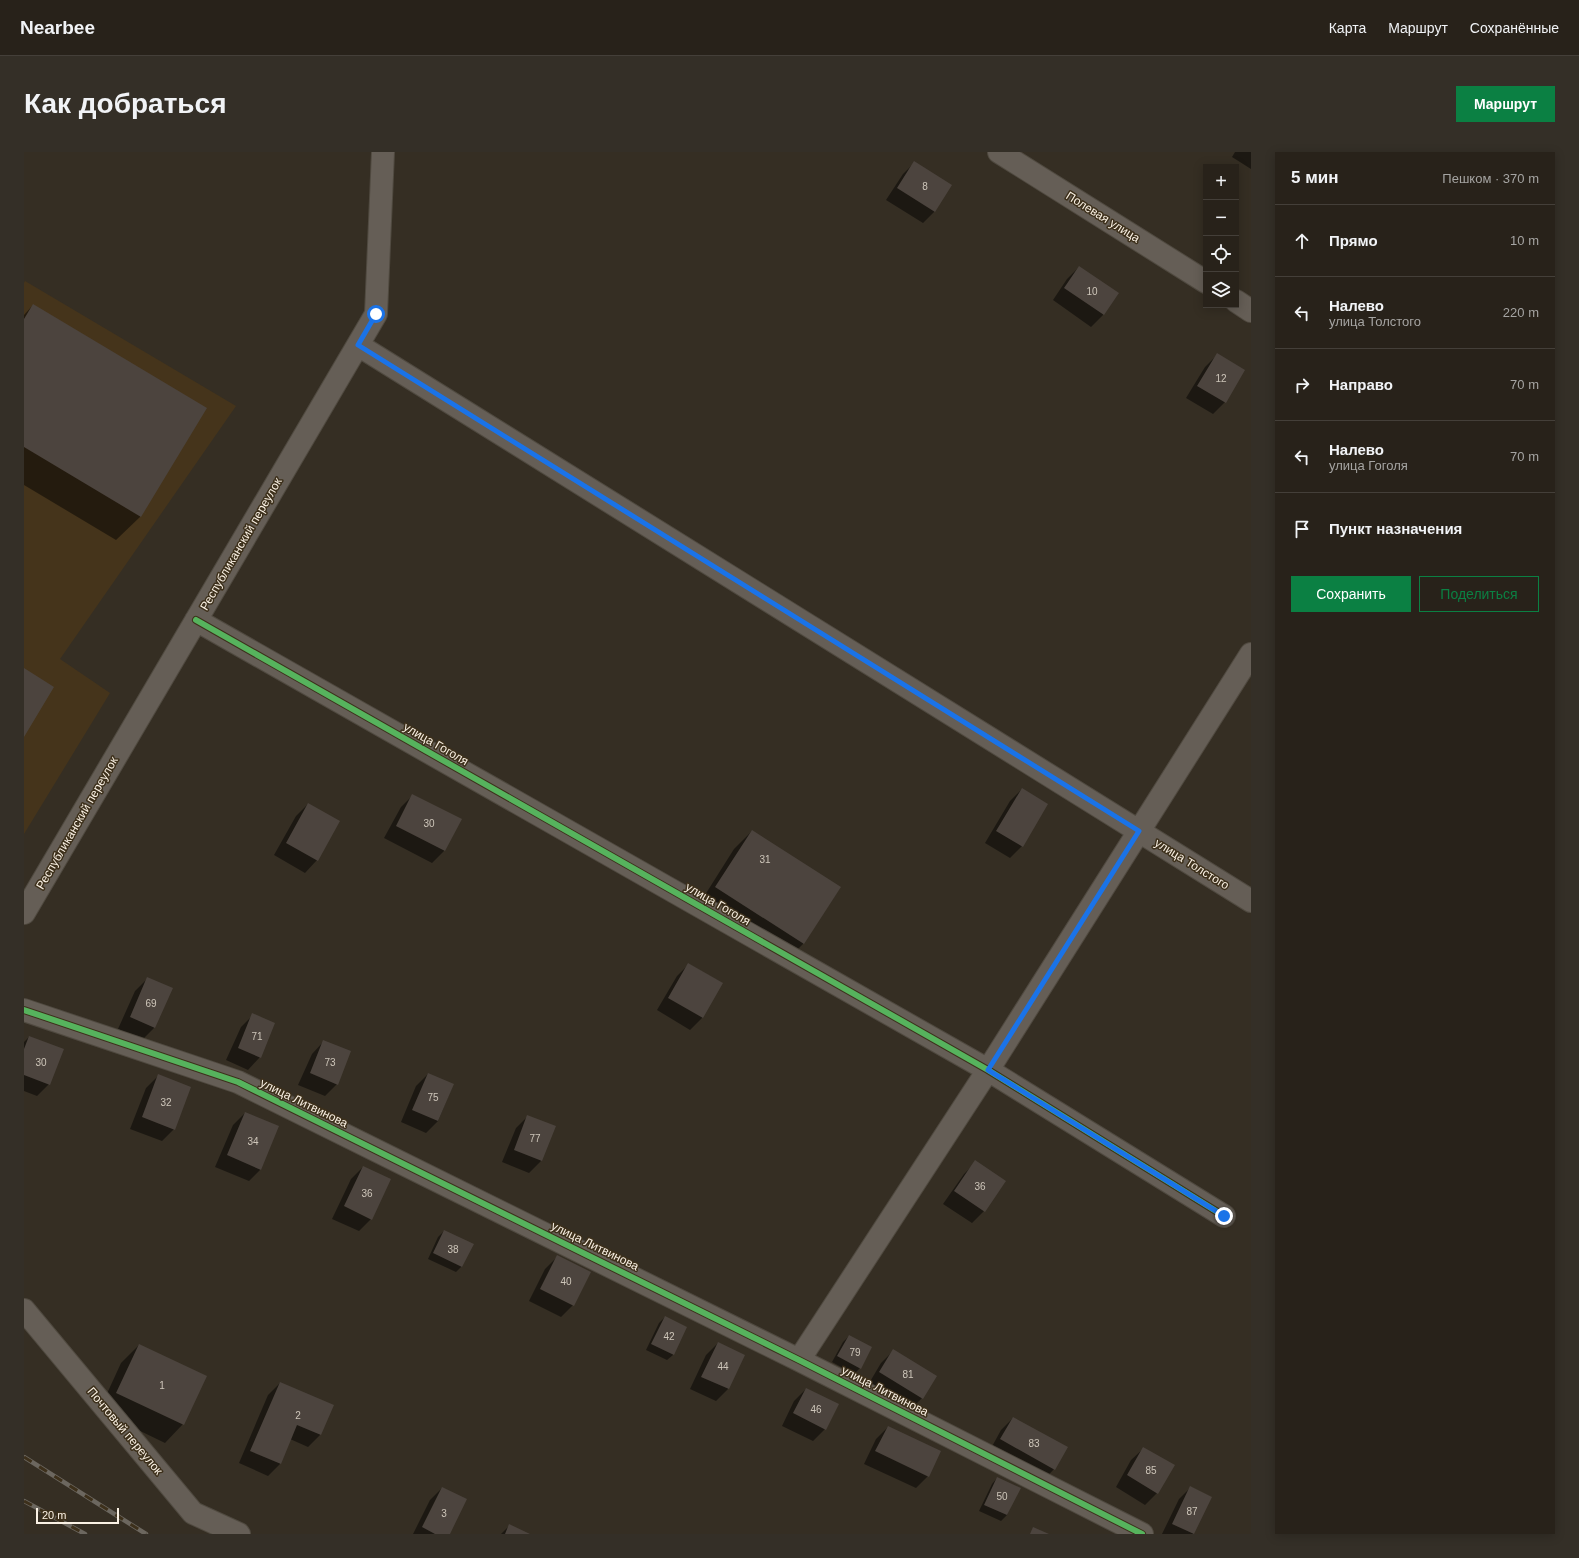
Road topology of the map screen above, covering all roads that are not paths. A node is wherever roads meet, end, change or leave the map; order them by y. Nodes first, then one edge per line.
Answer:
1 (383, 152) edge
2 (999, 152) edge
3 (1203, 280) edge
4 (1239, 303) edge
5 (1251, 311) edge
6 (358, 345) junction
7 (196, 620) junction
8 (1251, 654) edge
9 (1139, 831) junction
10 (1251, 901) edge
11 (24, 913) edge
12 (24, 1010) edge
13 (988, 1070) junction
14 (1224, 1216) dead end
15 (24, 1310) edge
16 (799, 1360) junction
17 (239, 1534) edge
18 (1142, 1534) edge

1 - 6 street, Республиканский переулок
2 - 3 street, Полевая улица
4 - 5 street
6 - 7 street, Республиканский переулок
6 - 9 street, улица Толстого
7 - 11 street, Республиканский переулок
7 - 13 street, улица Гоголя
8 - 9 street
9 - 10 street, улица Толстого
9 - 13 street
12 - 16 street, улица Литвинова
13 - 14 street, улица Гоголя
13 - 16 street
15 - 17 street, Почтовый переулок
16 - 18 street, улица Литвинова

